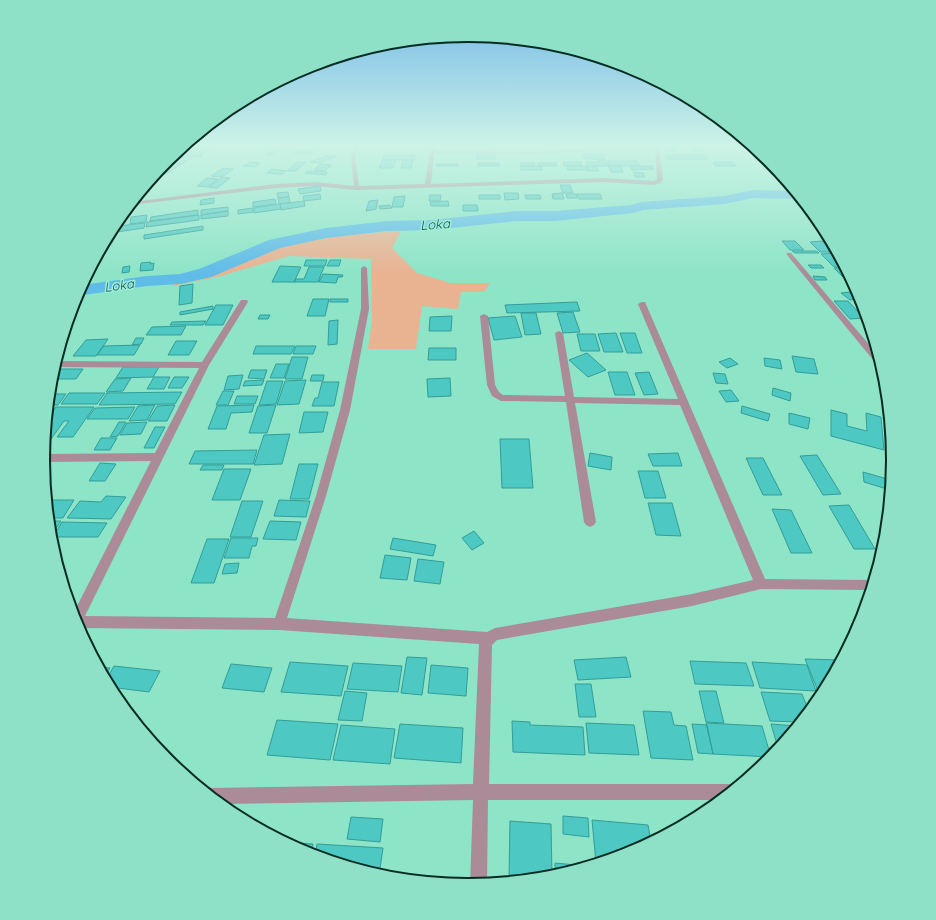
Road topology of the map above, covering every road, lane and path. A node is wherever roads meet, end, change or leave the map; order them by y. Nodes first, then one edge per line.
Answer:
1 (260, 188) edge
2 (138, 203) edge
3 (789, 254) dead end
4 (364, 268) dead end
5 (244, 302) dead end
6 (642, 304) dead end
7 (484, 316) dead end
8 (558, 333) dead end
9 (872, 354) edge
10 (61, 364) edge
11 (205, 365) junction
12 (570, 400) junction
13 (684, 402) junction
14 (158, 457) junction
15 (50, 458) edge
16 (590, 522) dead end
17 (761, 584) junction
18 (867, 585) edge
19 (79, 613) edge
20 (83, 622) edge
21 (279, 624) junction
22 (488, 638) junction
23 (482, 792) junction
24 (722, 792) edge
25 (219, 796) edge
26 (478, 878) edge

1 - 2 street
3 - 9 street
4 - 21 street
5 - 11 street
6 - 13 street
7 - 12 street
8 - 12 street
10 - 11 street
11 - 14 street
12 - 13 street
12 - 16 street
13 - 17 street
14 - 15 street
14 - 19 street
17 - 18 street
17 - 22 street
20 - 21 street
21 - 22 street
22 - 23 street
23 - 24 street
23 - 25 street
23 - 26 street

